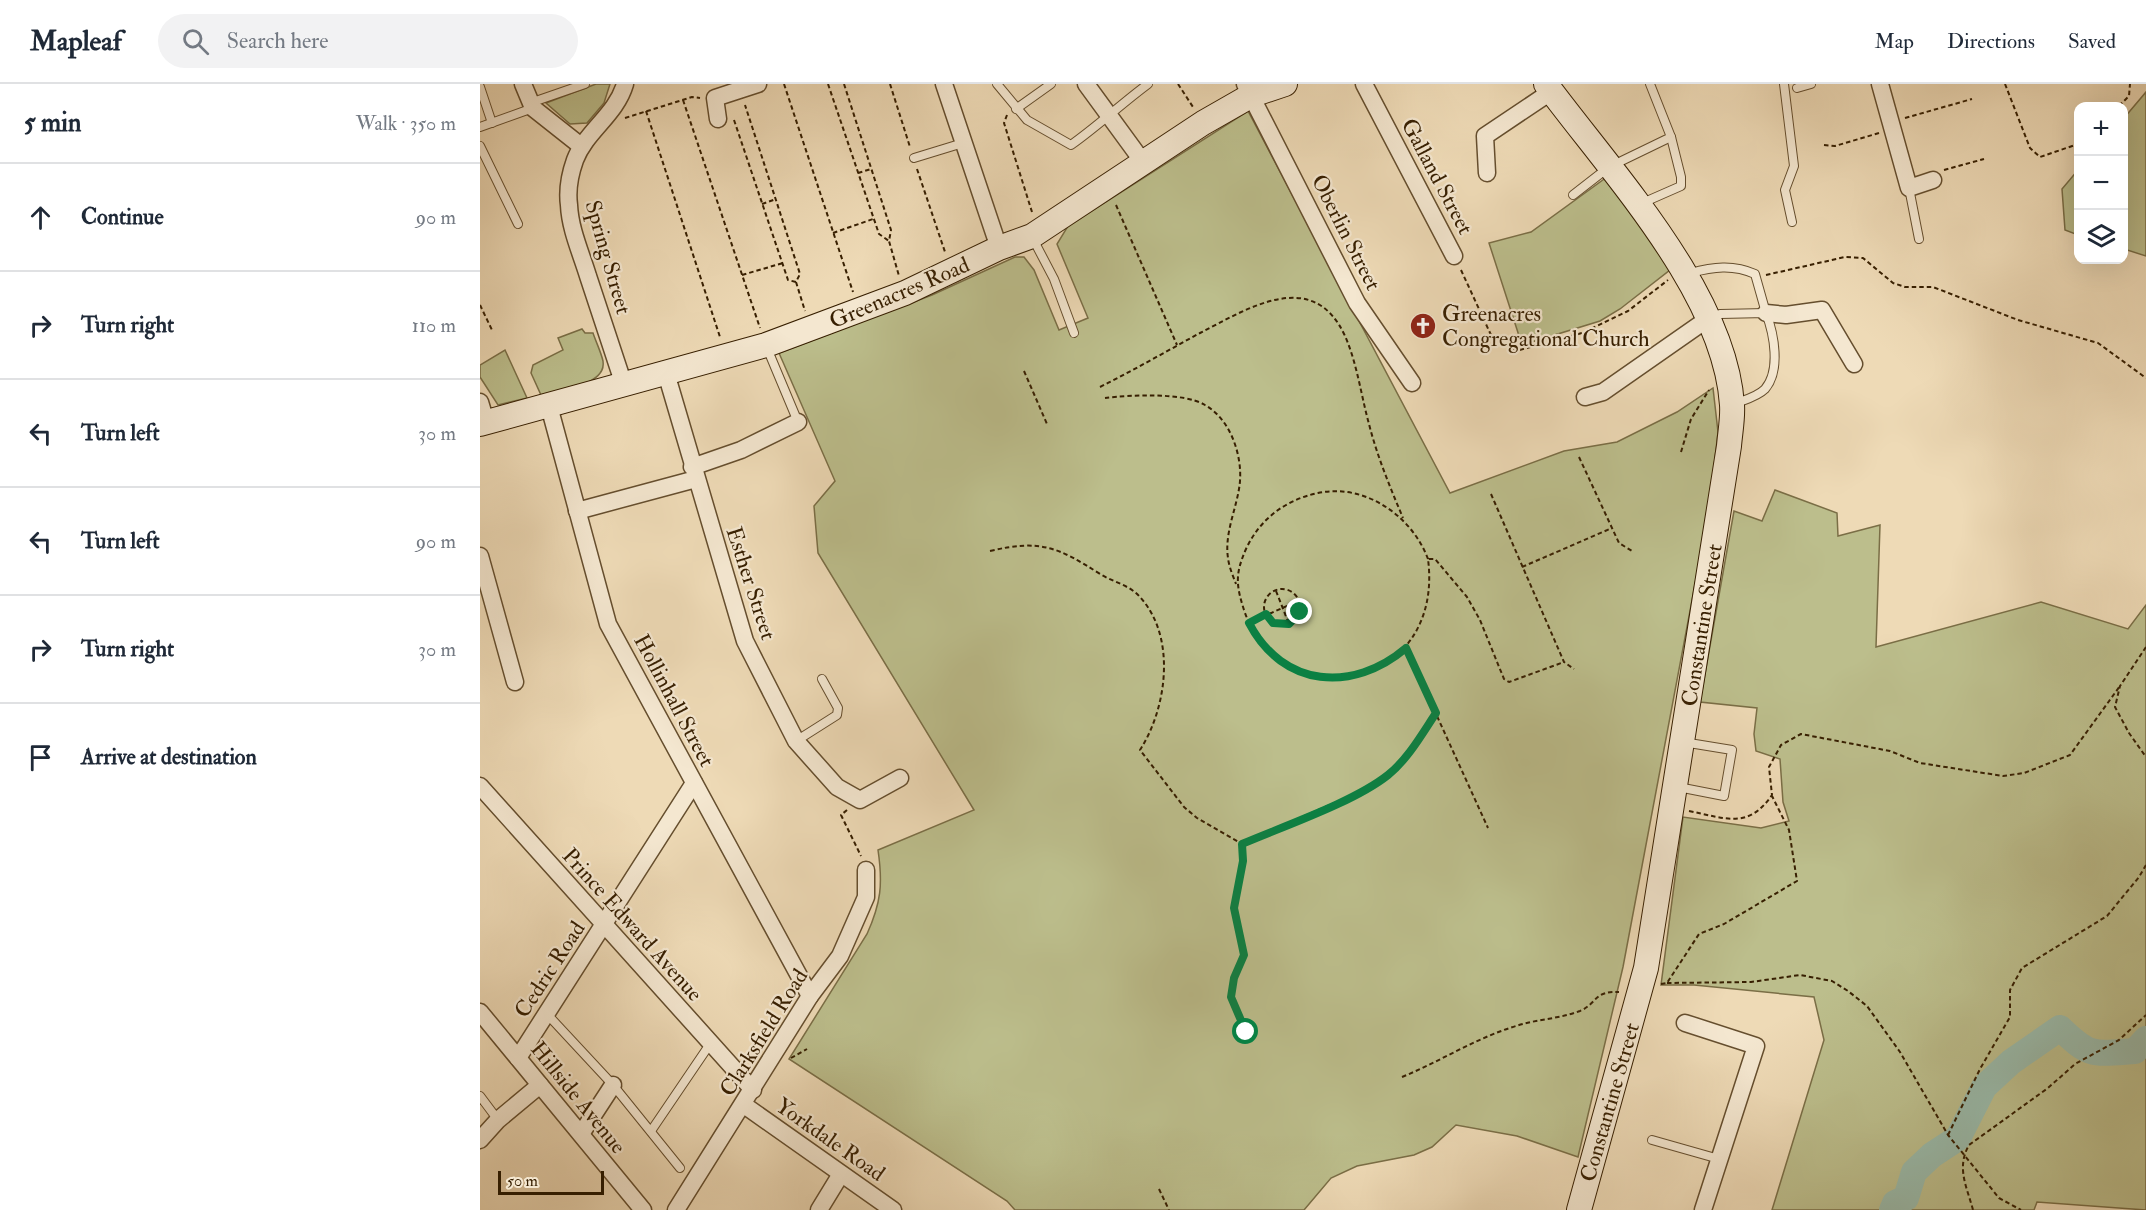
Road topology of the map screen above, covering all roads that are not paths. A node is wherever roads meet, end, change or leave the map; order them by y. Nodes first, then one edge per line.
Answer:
1 (523, 84) edge
2 (585, 84) edge
3 (625, 84) edge
4 (758, 84) edge
5 (944, 84) edge
6 (997, 84) edge
7 (1051, 84) edge
8 (1086, 84) edge
9 (1148, 84) edge
10 (1285, 84) edge
11 (1364, 84) edge
12 (1650, 84) edge
13 (1784, 84) edge
14 (1811, 84) edge
15 (1880, 84) edge
16 (574, 86) edge
17 (480, 87) edge
18 (1549, 88) edge
19 (1797, 88) dead end
20 (1249, 90) edge
21 (531, 106) junction
22 (1016, 109) junction
23 (1107, 114) junction
24 (718, 119) dead end
25 (492, 123) junction
26 (480, 127) edge
27 (1671, 137) junction
28 (963, 143) junction
29 (480, 146) edge
30 (581, 146) junction
31 (914, 158) road end
32 (1143, 162) junction
33 (1609, 167) junction
34 (1487, 173) dead end
35 (1933, 180) road end
36 (1909, 188) junction
37 (1573, 195) dead end
38 (1637, 205) junction
39 (1792, 222) dead end
40 (518, 224) dead end
41 (1036, 234) junction
42 (1919, 239) dead end
43 (999, 248) junction
44 (1454, 256) road end
45 (1686, 271) junction
46 (1766, 314) junction
47 (1709, 318) junction
48 (1074, 333) dead end
49 (766, 345) junction
50 (1854, 364) dead end
51 (666, 372) junction
52 (1412, 383) dead end
53 (624, 385) junction
54 (1584, 397) dead end
55 (1732, 405) junction
56 (549, 406) junction
57 (482, 416) edge
58 (798, 422) joint
59 (694, 473) junction
60 (577, 511) junction
61 (480, 556) edge
62 (822, 679) dead end
63 (515, 682) dead end
64 (796, 741) junction
65 (1683, 742) junction
66 (900, 778) dead end
67 (694, 783) junction
68 (480, 786) edge
69 (1674, 797) junction
70 (866, 870) road end
71 (603, 926) junction
72 (810, 996) junction
73 (480, 1012) edge
74 (547, 1014) junction
75 (1685, 1023) dead end
76 (710, 1044) junction
77 (518, 1058) junction
78 (540, 1085) junction
79 (613, 1085) junction
80 (753, 1090) junction
81 (480, 1096) edge
82 (744, 1105) junction
83 (498, 1120) junction
84 (651, 1131) junction
85 (581, 1134) junction
86 (480, 1140) edge
87 (1652, 1140) dead end
88 (1719, 1159) junction
89 (680, 1168) dead end
90 (841, 1174) junction
91 (643, 1210) edge
92 (676, 1210) edge
93 (819, 1210) edge
94 (893, 1210) edge
95 (1579, 1210) edge
96 (1703, 1210) edge

1 - 21 street
2 - 16 lane
3 - 30 street, Spring Street
4 - 24 street
5 - 28 street
6 - 22 lane
7 - 22 lane
8 - 23 street
9 - 23 lane
10 - 20 street, Greenacres Road
11 - 44 street, Galland Street
12 - 27 lane
13 - 39 lane
14 - 19 lane
15 - 36 street
16 - 21 lane
17 - 25 lane
18 - 33 street, Constantine Street
18 - 34 street
20 - 32 street, Greenacres Road
20 - 52 street, Oberlin Street
21 - 25 lane
21 - 30 street
22 - 23 lane
23 - 32 street
25 - 26 lane
27 - 33 lane
27 - 38 lane
28 - 31 lane
28 - 43 street
29 - 40 lane
30 - 53 street, Spring Street
32 - 41 street, Greenacres Road
33 - 37 lane
33 - 38 street, Constantine Street
35 - 36 street
36 - 42 lane
38 - 45 street, Constantine Street
41 - 43 street, Greenacres Road
41 - 48 lane
43 - 49 street, Greenacres Road
45 - 46 lane
45 - 47 street, Constantine Street
46 - 47 lane
46 - 50 street
46 - 55 lane
47 - 54 street
47 - 55 street, Constantine Street
49 - 51 street, Greenacres Road
49 - 58 lane
51 - 53 street, Greenacres Road
51 - 59 street, Esther Street
53 - 56 street, Greenacres Road
55 - 65 street, Constantine Street
56 - 57 street, Greenacres Road
56 - 60 street, Hollinhall Street
58 - 59 street
59 - 60 street
59 - 64 street, Esther Street
60 - 67 street, Hollinhall Street
61 - 63 street
62 - 64 lane
64 - 66 street, Esther Street
65 - 69 street, Constantine Street
65 - 69 lane
67 - 71 street, Cedric Road
67 - 72 street, Hollinhall Street
68 - 71 street, Prince Edward Avenue
69 - 95 street, Constantine Street
70 - 72 street, Clarksfield Road
71 - 74 street, Cedric Road
71 - 76 street, Prince Edward Avenue
72 - 80 street, Clarksfield Road
73 - 77 street, Hillside Avenue
74 - 77 street, Cedric Road
74 - 79 lane
75 - 88 street
76 - 80 street, Prince Edward Avenue
76 - 84 lane
77 - 78 street, Hillside Avenue
78 - 83 street
78 - 85 street, Hillside Avenue
79 - 84 lane
79 - 85 street
80 - 82 street, Clarksfield Road
81 - 83 lane
82 - 90 street, Yorkdale Road
82 - 92 street, Clarksfield Road
83 - 86 street
84 - 89 lane
85 - 91 street, Hillside Avenue
87 - 88 lane
88 - 96 street
90 - 93 street
90 - 94 street, Yorkdale Road

